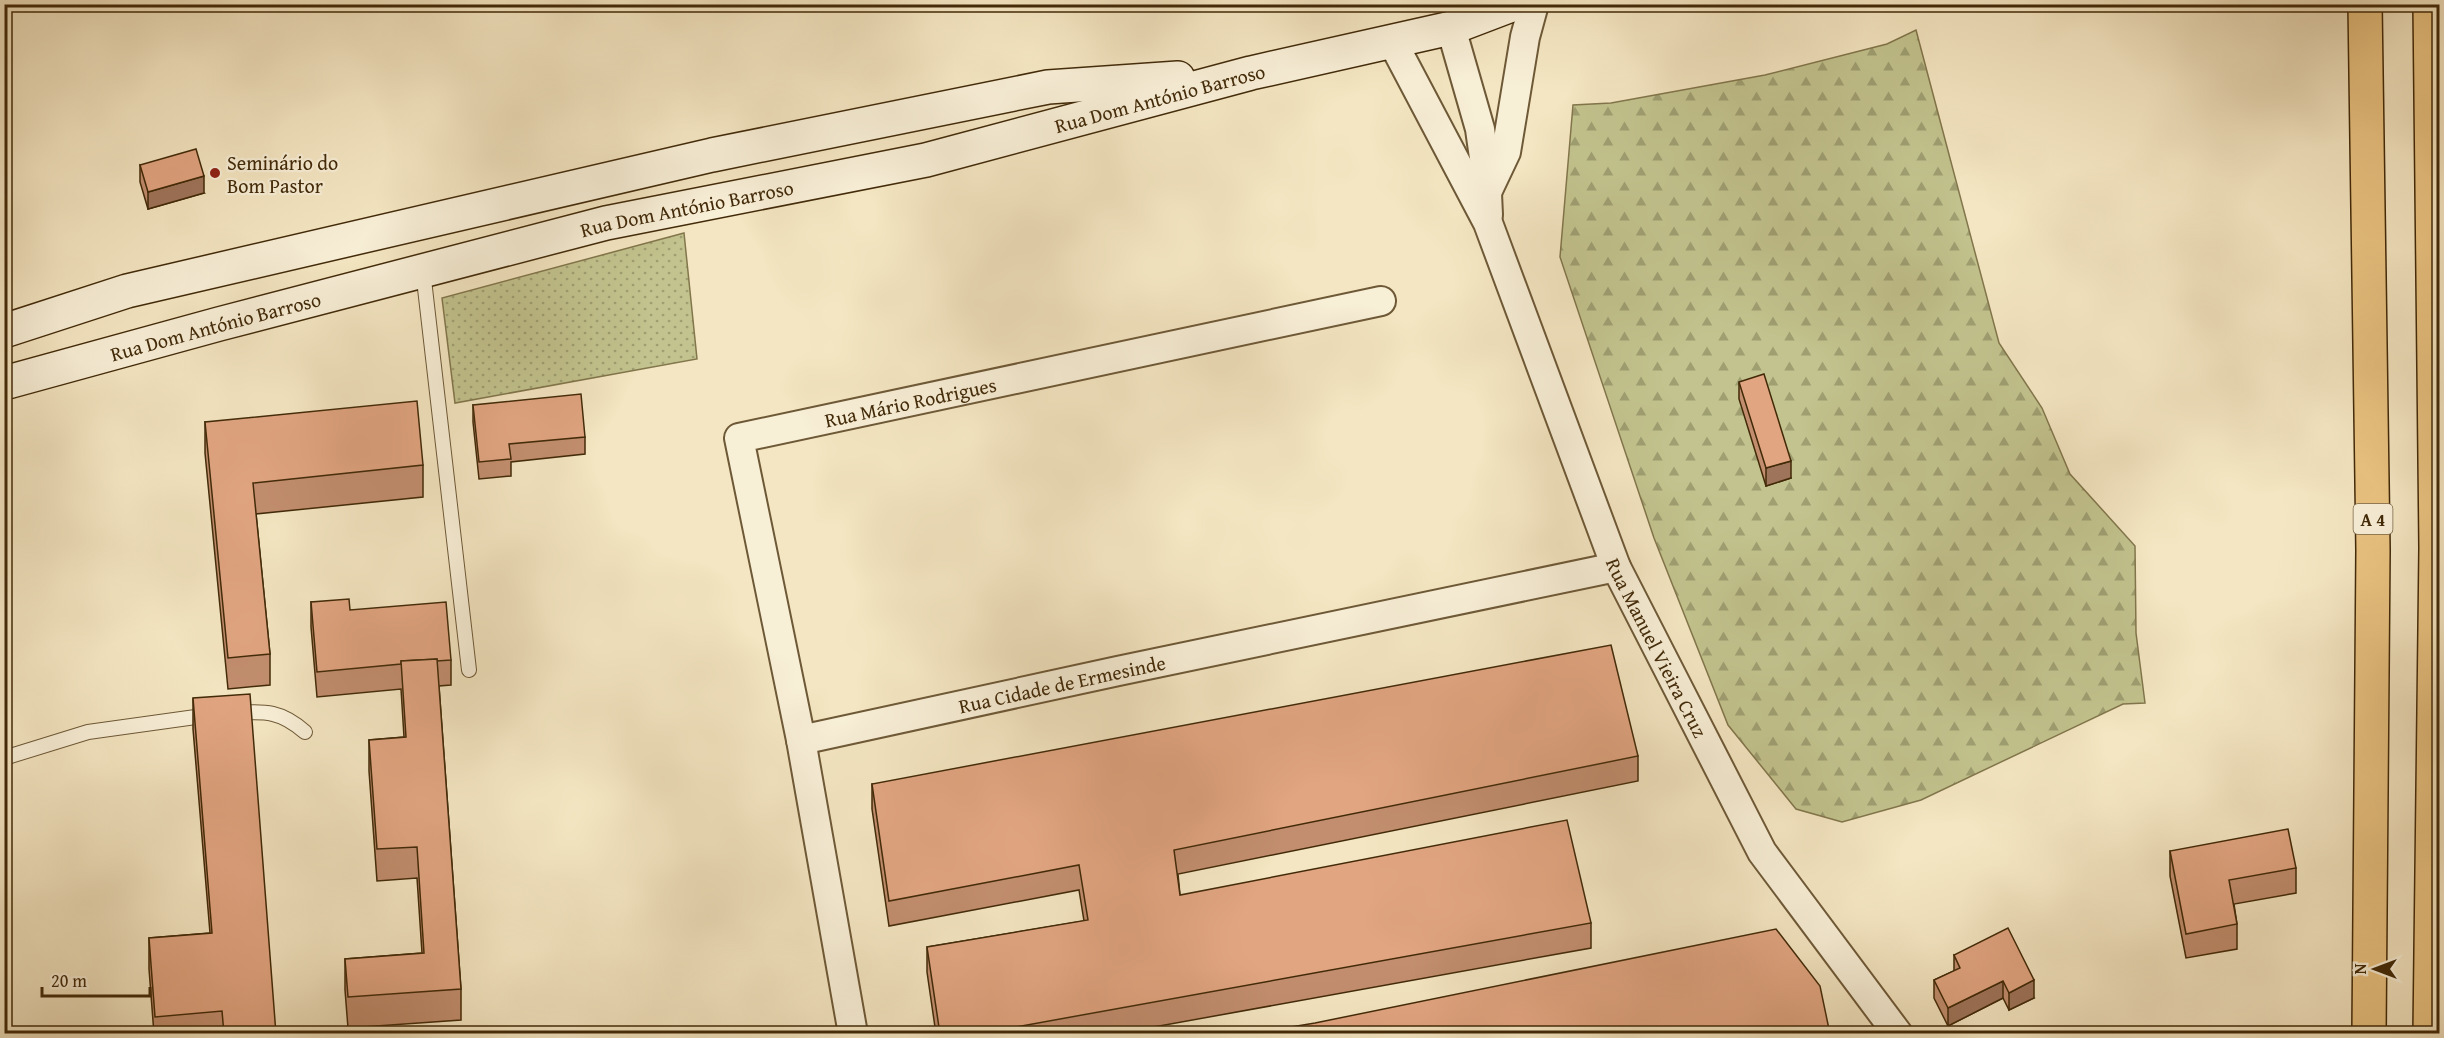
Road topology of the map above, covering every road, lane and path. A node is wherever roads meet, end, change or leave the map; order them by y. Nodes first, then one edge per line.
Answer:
1 (1514, 4) edge
2 (1534, 4) edge
3 (2365, 4) edge
4 (2430, 4) edge
5 (1451, 28) junction
6 (1392, 41) junction
7 (1251, 74) junction
8 (1487, 192) junction
9 (1488, 224) junction
10 (423, 271) junction
11 (1381, 301) dead end
12 (4, 331) edge
13 (4, 383) edge
14 (1616, 567) junction
15 (469, 670) dead end
16 (305, 732) dead end
17 (801, 740) junction
18 (4, 758) edge
19 (853, 1034) edge
20 (1898, 1034) edge
21 (2369, 1034) edge
22 (2430, 1034) edge

1 - 5 main road
2 - 8 street, Rua Manuel Vieira Cruz
3 - 21 highway, A 4
4 - 22 highway
5 - 6 main road
5 - 8 street, Rua Manuel Vieira Cruz
6 - 7 main road
6 - 9 street, Rua Manuel Vieira Cruz
7 - 10 main road, Rua Dom António Barroso
7 - 12 main road, Rua Dom António Barroso
8 - 9 street, Rua Manuel Vieira Cruz
9 - 14 street, Rua Manuel Vieira Cruz
10 - 13 main road, Rua Dom António Barroso
10 - 15 lane
11 - 17 street, Rua Mário Rodrigues
14 - 17 street, Rua Cidade de Ermesinde
14 - 20 street, Rua Manuel Vieira Cruz
16 - 18 lane
17 - 19 street

